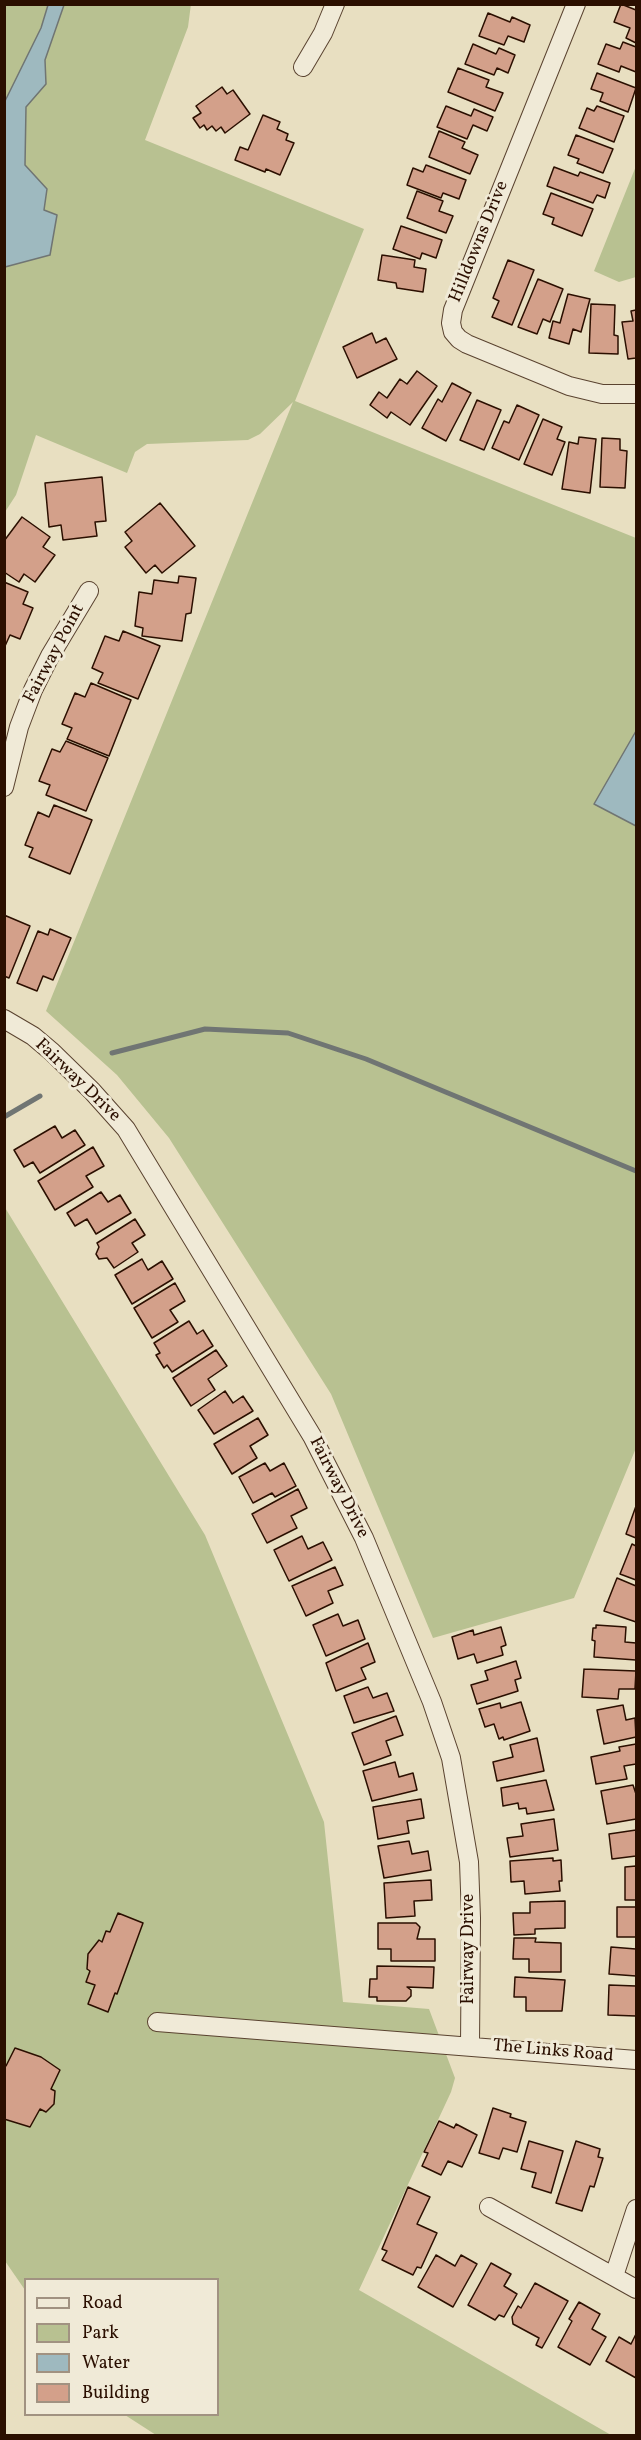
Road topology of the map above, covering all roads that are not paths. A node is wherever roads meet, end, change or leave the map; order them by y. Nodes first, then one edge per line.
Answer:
1 (335, 4) edge
2 (576, 4) edge
3 (303, 67) dead end
4 (636, 394) edge
5 (89, 591) dead end
6 (4, 787) edge
7 (4, 1019) edge
8 (157, 2022) dead end
9 (470, 2045) junction
10 (636, 2060) edge
11 (489, 2207) dead end
12 (636, 2209) edge
13 (615, 2276) junction
14 (636, 2289) edge

1 - 3 street
2 - 4 street, Hilldowns Drive
5 - 6 street, Fairway Point
7 - 9 street, Fairway Drive
8 - 9 street, The Links Road
9 - 10 street, The Links Road
11 - 13 street
12 - 13 street
13 - 14 street

